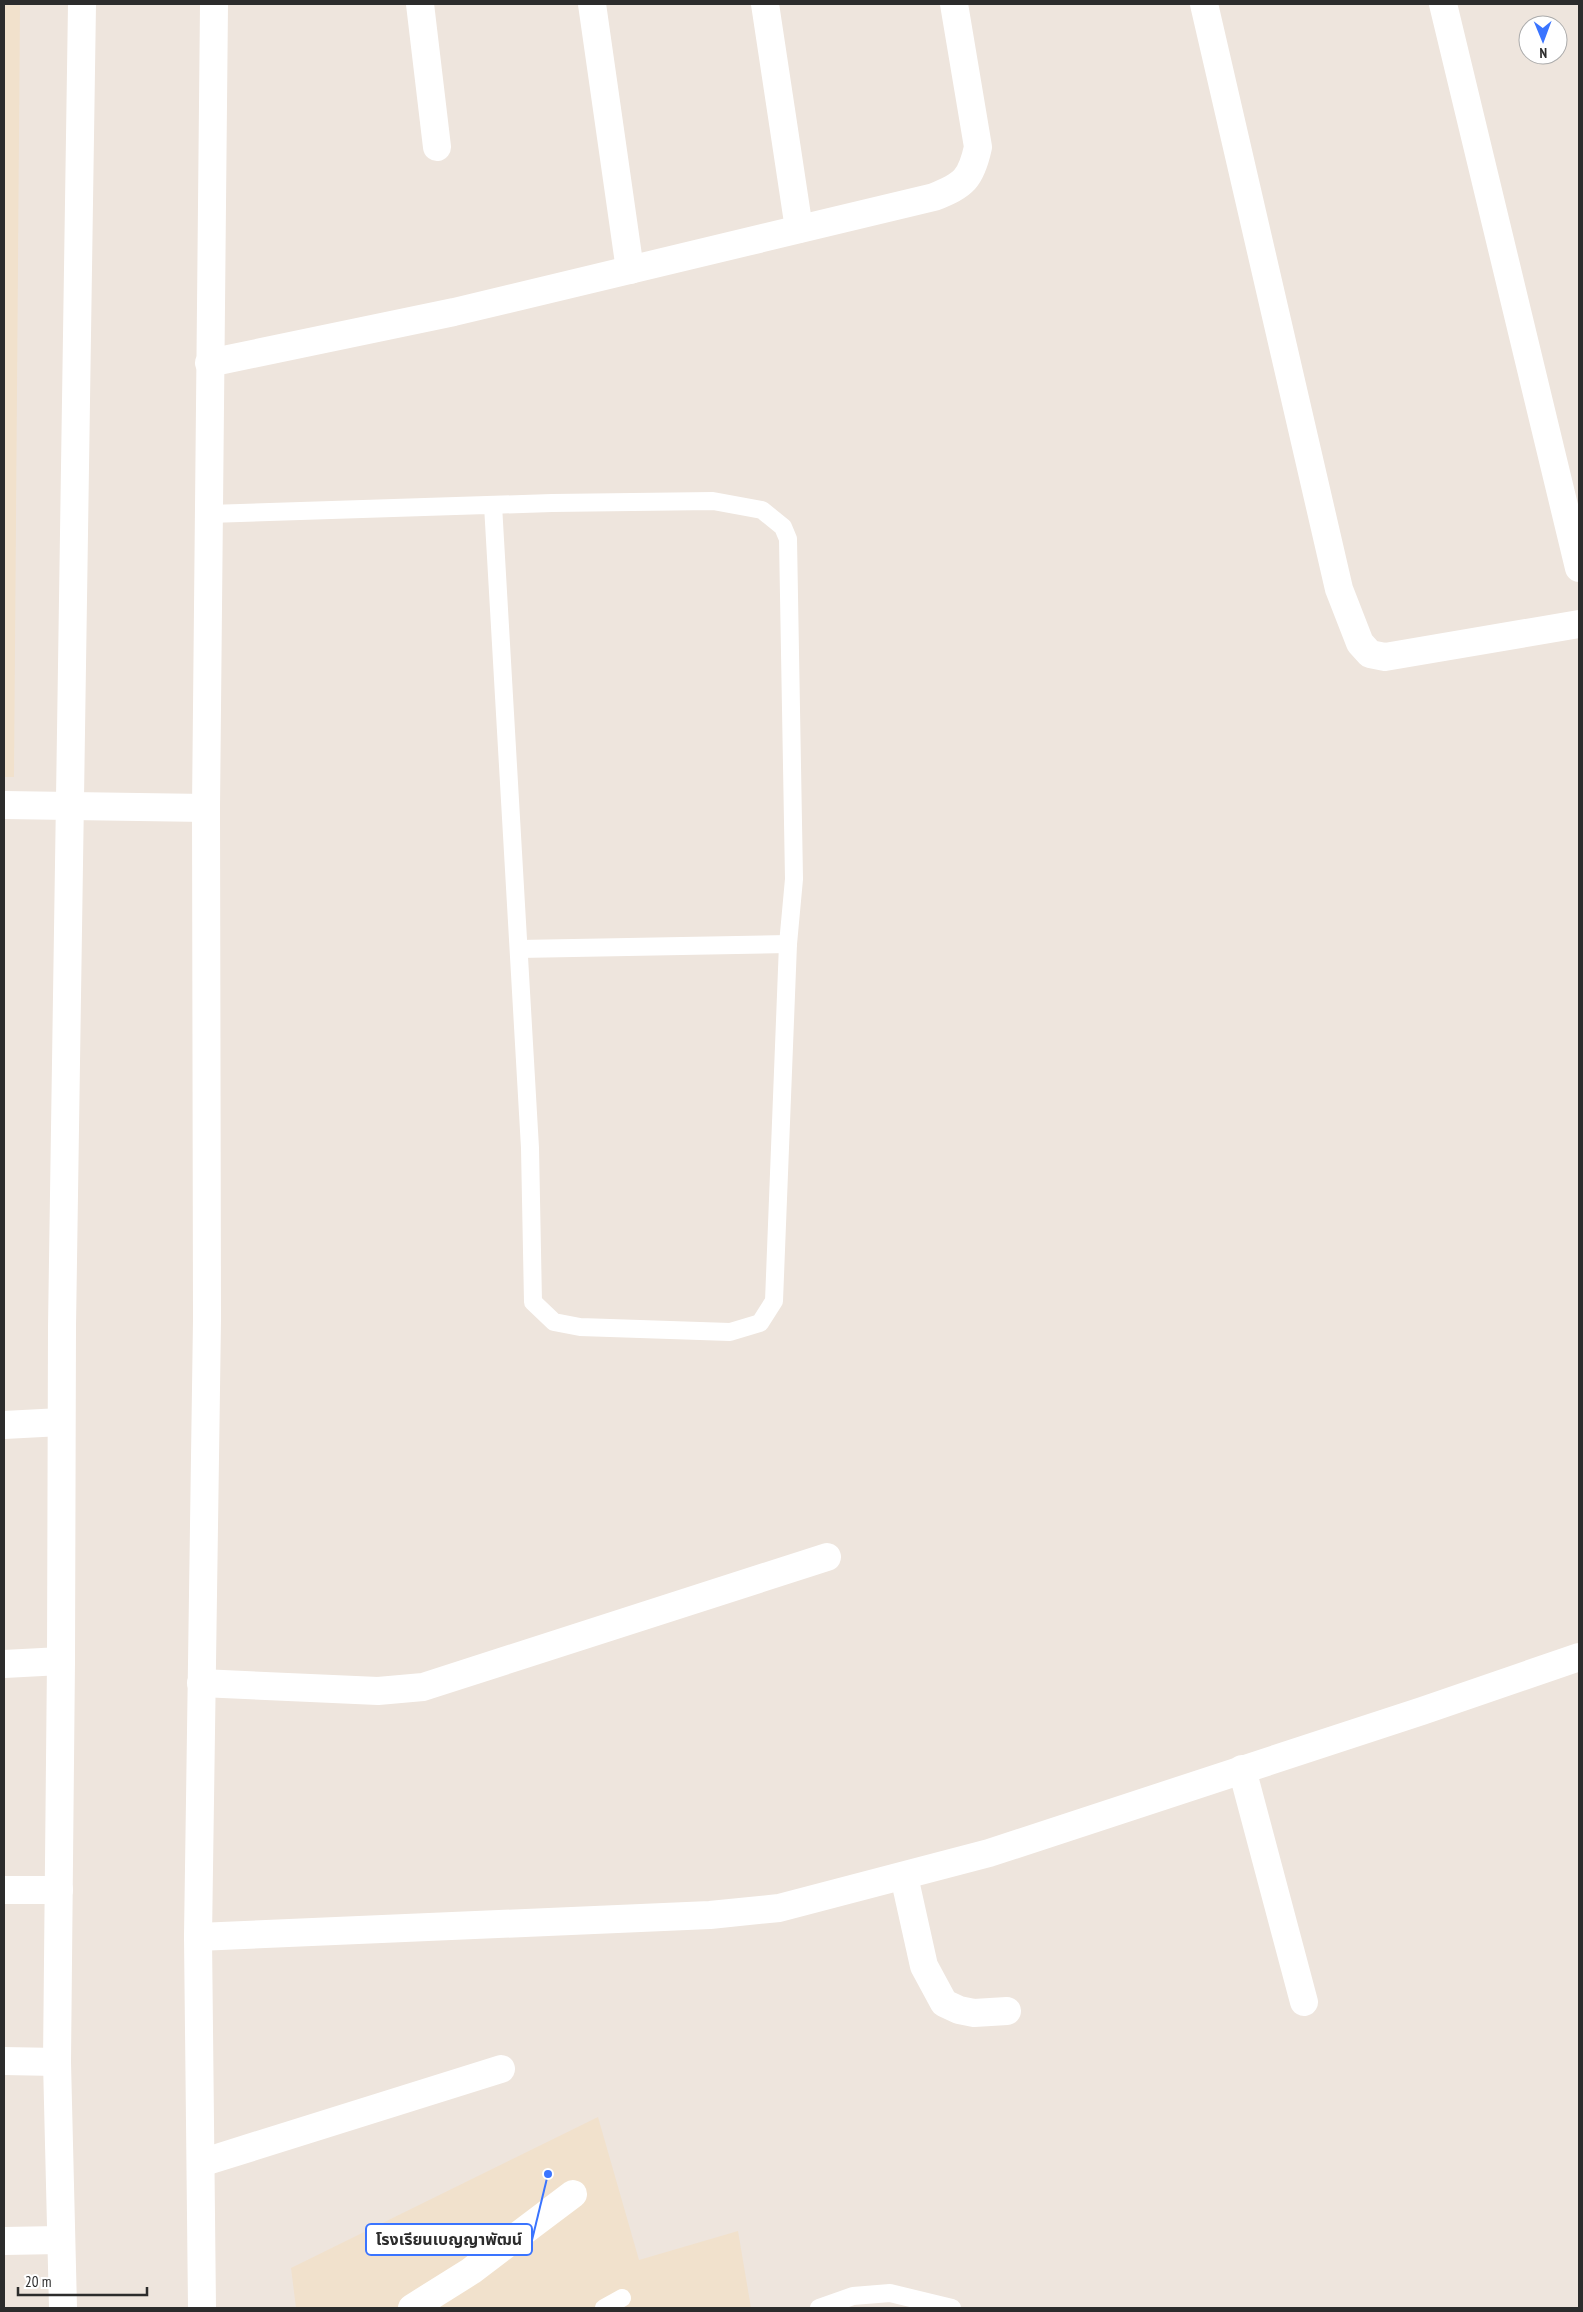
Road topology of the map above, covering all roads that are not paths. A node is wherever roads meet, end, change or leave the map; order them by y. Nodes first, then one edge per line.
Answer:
1 (82, 4) edge
2 (214, 4) edge
3 (420, 4) edge
4 (592, 4) edge
5 (764, 4) edge
6 (954, 4) edge
7 (1204, 4) edge
8 (1444, 4) edge
9 (436, 147) dead end
10 (799, 229) junction
11 (630, 270) junction
12 (209, 363) junction
13 (1569, 478) edge
14 (493, 505) junction
15 (209, 514) junction
16 (1579, 568) edge
17 (1579, 624) edge
18 (4, 805) edge
19 (70, 806) junction
20 (206, 808) junction
21 (788, 944) junction
22 (519, 949) junction
23 (62, 1422) junction
24 (4, 1425) edge
25 (827, 1557) dead end
26 (1579, 1657) edge
27 (62, 1661) junction
28 (4, 1664) edge
29 (201, 1683) junction
30 (1242, 1768) junction
31 (904, 1876) junction
32 (4, 1890) edge
33 (59, 1890) junction
34 (198, 1937) junction
35 (1304, 2002) dead end
36 (1007, 2011) dead end
37 (4, 2061) edge
38 (57, 2062) junction
39 (501, 2070) dead end
40 (200, 2163) junction
41 (573, 2194) dead end
42 (60, 2240) junction
43 (4, 2241) edge
44 (622, 2298) dead end
45 (63, 2308) edge
46 (202, 2308) edge
47 (412, 2308) edge
48 (604, 2308) edge
49 (819, 2308) edge
50 (952, 2308) edge

1 - 19 street
2 - 12 street
3 - 9 street
4 - 11 street
5 - 10 street
6 - 10 street
7 - 17 street
8 - 13 street
10 - 11 street
11 - 12 street
12 - 15 street
13 - 16 street
14 - 15 lane
14 - 21 lane
14 - 22 lane
15 - 20 street
18 - 19 street
19 - 20 street
19 - 23 street
20 - 29 street
21 - 22 lane
21 - 22 lane
23 - 24 street
23 - 27 street
25 - 29 street
26 - 30 street
27 - 28 street
27 - 33 street
29 - 34 street
30 - 31 street
30 - 35 street
31 - 34 street
31 - 36 street
32 - 33 street
33 - 38 street
34 - 40 street
37 - 38 street
38 - 42 street
39 - 40 street
40 - 46 street
41 - 47 street
42 - 43 street
42 - 45 street
44 - 48 lane
49 - 50 lane

